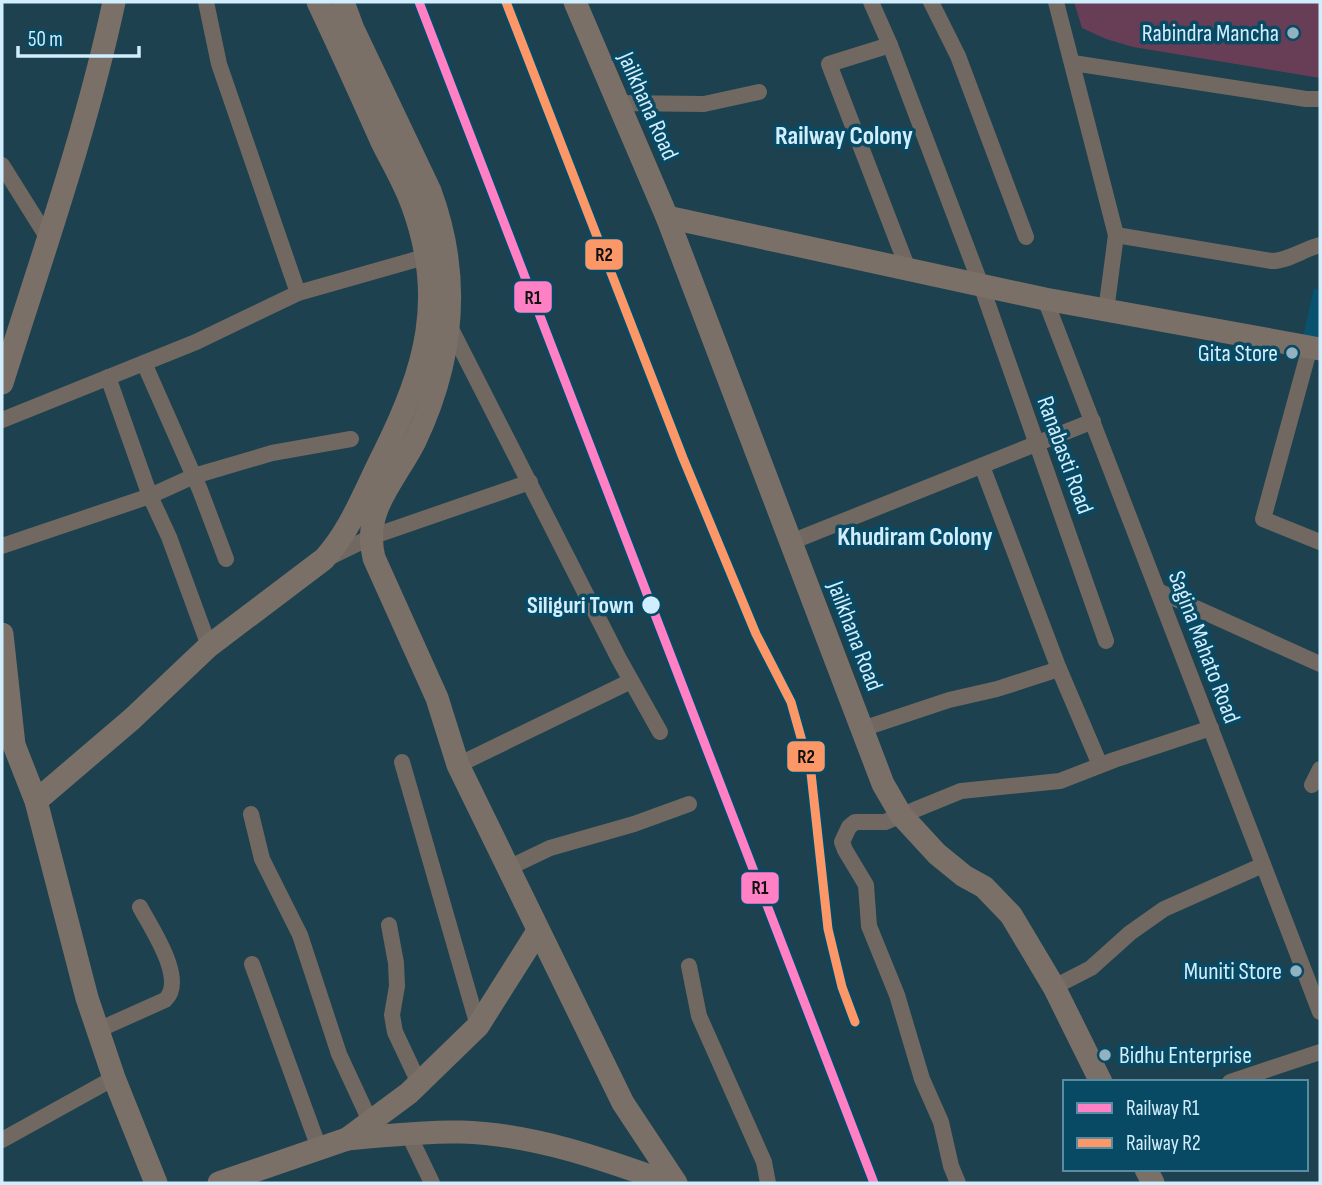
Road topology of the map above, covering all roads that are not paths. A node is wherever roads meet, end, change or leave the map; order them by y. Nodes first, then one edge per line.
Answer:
1 (114, 2) edge
2 (206, 2) edge
3 (318, 2) edge
4 (343, 2) edge
5 (575, 2) edge
6 (873, 2) edge
7 (931, 2) edge
8 (1056, 2) edge
9 (890, 45) junction
10 (1073, 63) junction
11 (759, 92) dead end
12 (1320, 99) edge
13 (617, 103) junction
14 (2, 165) edge
15 (667, 217) junction
16 (1116, 235) junction
17 (1026, 236) dead end
18 (49, 240) junction
19 (1320, 245) edge
20 (421, 258) dead end
21 (908, 269) junction
22 (981, 285) junction
23 (298, 293) junction
24 (1045, 299) junction
25 (1106, 311) junction
26 (450, 327) junction
27 (1315, 348) edge
28 (144, 363) junction
29 (108, 377) junction
30 (2, 382) edge
31 (2, 420) edge
32 (1093, 421) junction
33 (351, 439) dead end
34 (1038, 443) junction
35 (982, 466) junction
36 (194, 476) junction
37 (530, 482) junction
38 (150, 496) junction
39 (371, 537) junction
40 (791, 542) junction
41 (1320, 542) edge
42 (2, 546) edge
43 (226, 559) dead end
44 (324, 559) junction
45 (1158, 591) junction
46 (2, 634) edge
47 (1106, 641) dead end
48 (209, 646) junction
49 (1320, 664) edge
50 (1059, 669) junction
51 (631, 681) junction
52 (1211, 728) junction
53 (862, 729) junction
54 (660, 732) dead end
55 (8, 739) edge
56 (402, 762) dead end
57 (457, 765) junction
58 (1100, 765) junction
59 (1320, 769) edge
60 (1312, 785) dead end
61 (36, 801) junction
62 (689, 804) dead end
63 (251, 814) dead end
64 (901, 815) junction
65 (1263, 865) junction
66 (508, 868) junction
67 (140, 907) dead end
68 (389, 925) dead end
69 (538, 931) junction
70 (253, 964) dead end
71 (689, 966) dead end
72 (1054, 987) junction
73 (1320, 1012) edge
74 (478, 1026) junction
75 (98, 1030) junction
76 (1320, 1052) edge
77 (114, 1077) junction
78 (1100, 1080) edge
79 (1236, 1080) edge
80 (419, 1083) junction
81 (370, 1121) junction
82 (409, 1135) junction
83 (347, 1139) junction
84 (2, 1140) edge
85 (319, 1148) junction
86 (156, 1183) edge
87 (219, 1183) edge
88 (432, 1183) edge
89 (670, 1183) edge
90 (676, 1183) edge
91 (768, 1183) edge
92 (958, 1183) edge

1 - 18 street
2 - 23 street
3 - 44 street
4 - 26 street
5 - 13 street, Jailkhana Road
6 - 9 street, Ranabasti Road
7 - 17 street
8 - 10 street
9 - 21 street
9 - 22 street, Ranabasti Road
10 - 12 street
10 - 16 street
11 - 13 street
13 - 15 street, Jailkhana Road
14 - 18 street
15 - 21 street
15 - 40 street, Jailkhana Road
16 - 19 street
16 - 25 street
18 - 30 street
20 - 23 street
21 - 22 street
22 - 24 street
22 - 34 street, Ranabasti Road
23 - 28 street
24 - 25 street
24 - 32 street, Sagina Mahato Road
25 - 27 street
26 - 37 street
26 - 39 street
27 - 41 street
28 - 29 street
28 - 36 street
29 - 31 street
29 - 38 street
32 - 34 street
32 - 45 street, Sagina Mahato Road
33 - 36 street
34 - 35 street
34 - 47 street, Ranabasti Road
35 - 40 street
35 - 50 street
36 - 38 street
36 - 43 street
37 - 39 street
37 - 51 street
38 - 42 street
38 - 48 street
39 - 44 street
39 - 57 street
40 - 53 street, Jailkhana Road
44 - 48 street
45 - 49 street
45 - 52 street, Sagina Mahato Road
46 - 55 street
48 - 61 street
50 - 53 street
50 - 58 street
51 - 54 street
51 - 57 street
52 - 58 street
52 - 65 street, Sagina Mahato Road
53 - 64 street, Jailkhana Road
55 - 61 street
56 - 74 street
57 - 66 street
58 - 64 street
59 - 60 street
61 - 75 street
62 - 66 street
63 - 81 street
64 - 72 street, Jailkhana Road
64 - 92 street
65 - 72 street
65 - 73 street, Sagina Mahato Road
66 - 69 street
67 - 75 street
68 - 80 street
69 - 74 street
69 - 90 street
70 - 85 street
71 - 91 street
72 - 78 street, Jailkhana Road
74 - 80 street
75 - 77 street
76 - 79 street
77 - 84 street
77 - 86 street
80 - 81 street
81 - 83 street
82 - 83 street
82 - 88 street
82 - 89 street
83 - 85 street
85 - 87 street

